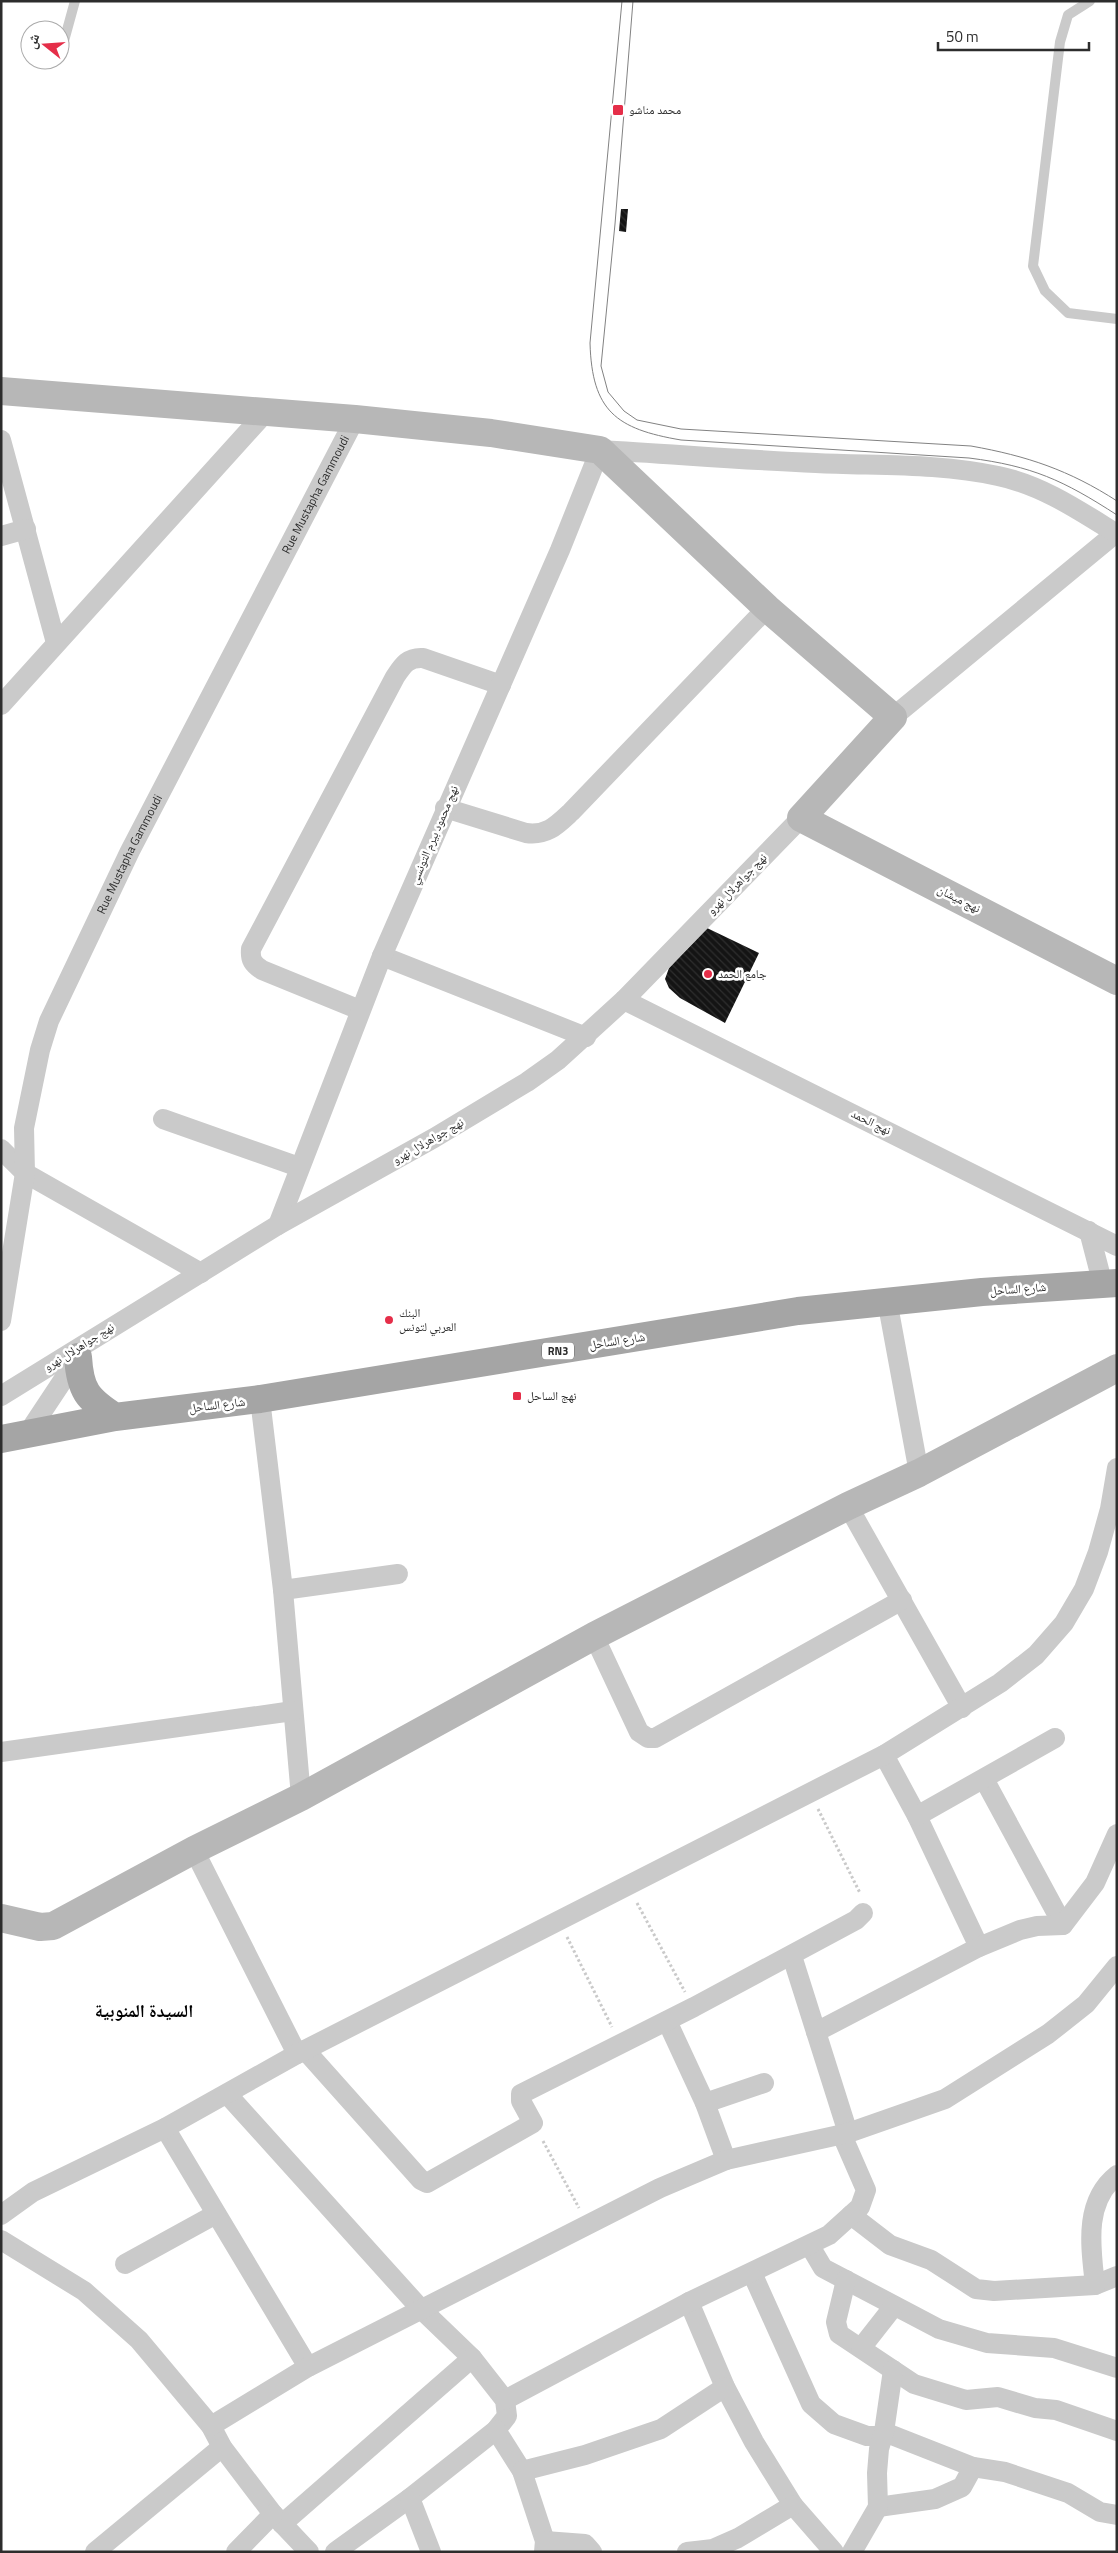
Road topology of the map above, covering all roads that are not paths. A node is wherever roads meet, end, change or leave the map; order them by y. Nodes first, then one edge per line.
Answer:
1 (75, 1) edge
2 (1090, 1) edge
3 (70, 20) edge
4 (1117, 319) edge
5 (1, 390) edge
6 (265, 413) junction
7 (355, 419) junction
8 (1, 440) edge
9 (600, 450) junction
10 (26, 529) junction
11 (1116, 534) edge
12 (1, 536) edge
13 (767, 608) junction
14 (56, 643) junction
15 (501, 685) junction
16 (3, 702) edge
17 (893, 716) junction
18 (445, 808) junction
19 (800, 818) junction
20 (382, 956) junction
21 (1117, 981) edge
22 (624, 1000) junction
23 (360, 1010) junction
24 (586, 1036) junction
25 (163, 1119) dead end
26 (1, 1149) edge
27 (299, 1167) junction
28 (25, 1173) junction
29 (278, 1225) junction
30 (1089, 1231) junction
31 (1117, 1246) edge
32 (201, 1273) junction
33 (1110, 1284) edge
34 (887, 1300) junction
35 (1, 1321) edge
36 (83, 1349) junction
37 (1117, 1368) edge
38 (1, 1396) edge
39 (260, 1399) junction
40 (115, 1417) junction
41 (14, 1438) edge
42 (1117, 1468) edge
43 (919, 1473) junction
44 (848, 1506) junction
45 (1113, 1510) edge
46 (398, 1574) dead end
47 (283, 1590) junction
48 (902, 1600) junction
49 (594, 1636) junction
50 (962, 1708) junction
51 (293, 1711) junction
52 (1055, 1738) dead end
53 (1, 1752) edge
54 (884, 1754) junction
55 (984, 1779) junction
56 (301, 1797) junction
57 (917, 1816) junction
58 (1117, 1834) edge
59 (194, 1850) junction
60 (862, 1913) road end
61 (1, 1918) edge
62 (1063, 1925) junction
63 (979, 1948) junction
64 (792, 1956) junction
65 (1117, 1966) edge
66 (667, 2021) junction
67 (816, 2032) junction
68 (301, 2052) junction
69 (764, 2083) dead end
70 (227, 2094) junction
71 (705, 2103) junction
72 (165, 2128) junction
73 (845, 2134) junction
74 (726, 2160) junction
75 (1115, 2173) edge
76 (216, 2214) junction
77 (1, 2215) edge
78 (851, 2215) junction
79 (1, 2240) edge
80 (810, 2246) junction
81 (125, 2264) dead end
82 (752, 2272) junction
83 (1117, 2276) edge
84 (846, 2280) junction
85 (1095, 2285) junction
86 (689, 2302) junction
87 (894, 2306) junction
88 (420, 2308) junction
89 (861, 2348) junction
90 (472, 2358) junction
91 (308, 2366) junction
92 (1117, 2368) edge
93 (893, 2370) junction
94 (725, 2387) junction
95 (505, 2400) junction
96 (211, 2426) junction
97 (496, 2430) junction
98 (1117, 2431) edge
99 (884, 2432) junction
100 (222, 2446) junction
101 (973, 2467) junction
102 (522, 2471) junction
103 (410, 2498) junction
104 (793, 2506) junction
105 (878, 2507) junction
106 (1117, 2515) edge
107 (278, 2519) junction
108 (545, 2546) edge
109 (95, 2552) edge
110 (236, 2552) edge
111 (309, 2552) edge
112 (335, 2552) edge
113 (431, 2552) edge
114 (592, 2552) edge
115 (686, 2552) edge
116 (834, 2552) edge
117 (852, 2552) edge

1 - 3 lane
2 - 4 lane
5 - 6 street
6 - 7 street
6 - 14 street
7 - 9 street
7 - 28 street, Rue Mustapha Gammoudi
8 - 10 street
9 - 11 street
9 - 13 street
9 - 15 street, نهج محمود بيرم التونسي
10 - 12 street
10 - 14 street
11 - 17 street
13 - 17 street
13 - 18 street
14 - 16 street
15 - 18 street, نهج محمود بيرم التونسي
15 - 23 street
17 - 19 street
18 - 20 street, نهج محمود بيرم التونسي
19 - 21 street, نهج ميشان
19 - 22 street, نهج جواهرلال نهرو
20 - 23 street, نهج محمود بيرم التونسي
20 - 24 street
22 - 24 street, نهج جواهرلال نهرو
22 - 30 street, نهج الحمد
23 - 27 street, نهج محمود بيرم التونسي
24 - 29 street, نهج جواهرلال نهرو
25 - 27 street
26 - 28 street
27 - 29 street, نهج محمود بيرم التونسي
28 - 32 street
28 - 35 street, Rue Mustapha Gammoudi
29 - 32 street, نهج جواهرلال نهرو
30 - 31 street, نهج الحمد
30 - 33 street
32 - 36 street, نهج جواهرلال نهرو
33 - 34 main road, شارع الساحل / RN3
34 - 39 main road, شارع الساحل / RN3
34 - 43 street
36 - 38 street, نهج جواهرلال نهرو
36 - 40 main road
36 - 41 street
37 - 43 street
39 - 40 main road, شارع الساحل / RN3
39 - 47 street
40 - 41 main road, شارع الساحل / RN3
42 - 45 street
43 - 44 street
44 - 48 street
44 - 49 street
45 - 50 street
46 - 47 street
47 - 51 street
48 - 49 street
48 - 50 street
49 - 56 street
50 - 54 street
51 - 53 street
51 - 56 street
52 - 55 street
54 - 57 street
54 - 68 street
55 - 57 street
55 - 62 street
56 - 59 street
57 - 63 street
58 - 62 street
59 - 61 street
59 - 68 street
60 - 64 street
62 - 63 street
63 - 67 street
64 - 66 street
64 - 67 street
65 - 73 street
66 - 68 street
66 - 71 street
67 - 73 street
68 - 70 street
69 - 71 street
70 - 72 street
70 - 88 street
71 - 74 street
72 - 76 street
72 - 77 street
73 - 74 street
73 - 78 street
74 - 88 street
75 - 85 street
76 - 81 street
76 - 91 street
78 - 80 street
78 - 85 street
79 - 96 street
80 - 82 street
80 - 84 street
82 - 86 street
82 - 99 street
83 - 85 street
84 - 87 street
84 - 89 street
86 - 94 street
86 - 95 street
87 - 89 street
87 - 92 street
88 - 90 street
88 - 91 street
89 - 93 street
90 - 95 street
90 - 107 street
91 - 96 street
93 - 98 street
93 - 99 street
94 - 102 street
94 - 104 street
95 - 97 street
96 - 100 street
97 - 102 street
97 - 103 street
99 - 101 street
99 - 105 street
100 - 107 street
100 - 109 street
101 - 105 street
101 - 106 street
102 - 108 street
103 - 112 street
103 - 113 street
104 - 115 street
104 - 116 street
105 - 117 street
107 - 110 street
107 - 111 street
108 - 114 street

